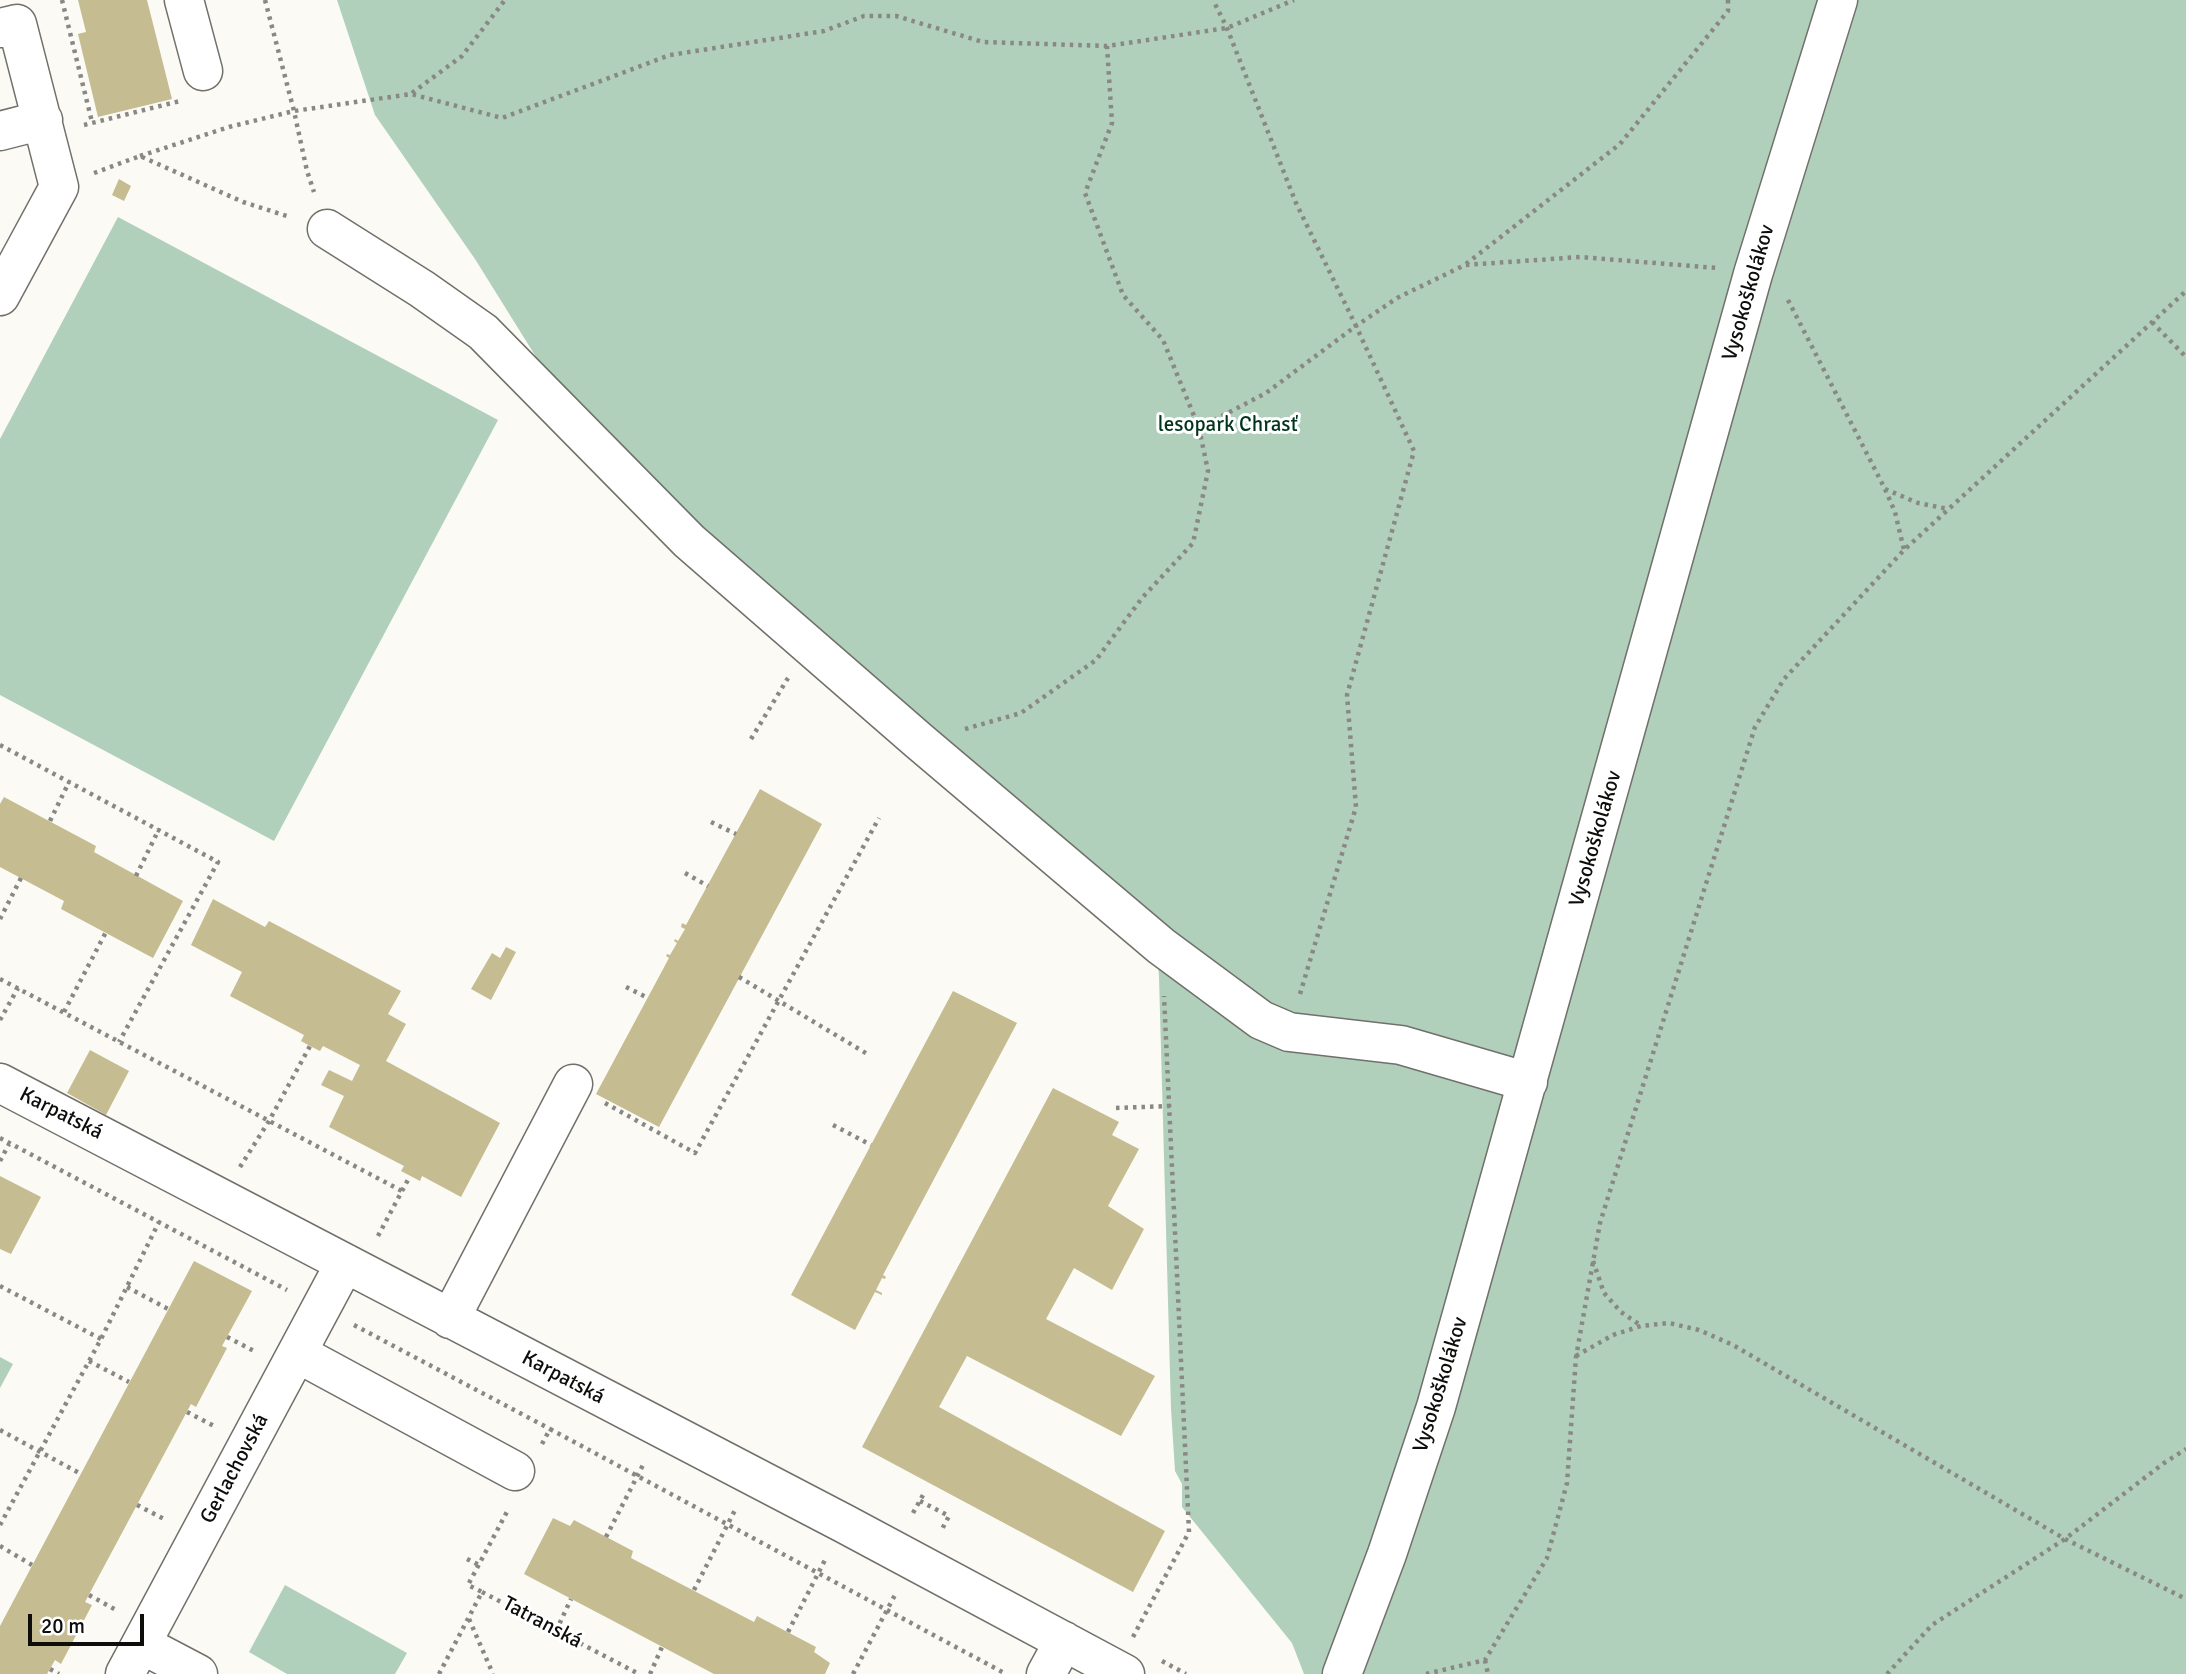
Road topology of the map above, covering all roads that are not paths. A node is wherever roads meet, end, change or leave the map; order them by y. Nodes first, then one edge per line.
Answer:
1 (184, 0) edge
2 (1838, 0) edge
3 (0, 28) edge
4 (193, 86) road end
5 (45, 127) junction
6 (0, 131) edge
7 (327, 229) road end
8 (0, 296) edge
9 (1528, 1082) junction
10 (0, 1083) edge
11 (573, 1084) dead end
12 (352, 1267) junction
13 (450, 1319) junction
14 (297, 1353) junction
15 (522, 1474) road end
16 (1064, 1641) junction
17 (133, 1659) edge
18 (1127, 1659) edge
19 (198, 1674) edge
20 (1046, 1674) edge
21 (1342, 1674) edge

1 - 4 street
2 - 9 street, Vysokoškolákov
3 - 5 street
5 - 6 street
5 - 8 street
7 - 9 street
9 - 21 street, Vysokoškolákov
10 - 12 street, Karpatská
11 - 13 street
12 - 13 street, Karpatská
12 - 14 street, Gerlachovská
13 - 16 street, Karpatská
14 - 15 street
14 - 17 street, Gerlachovská
16 - 18 street, Karpatská
16 - 20 street
17 - 19 street

